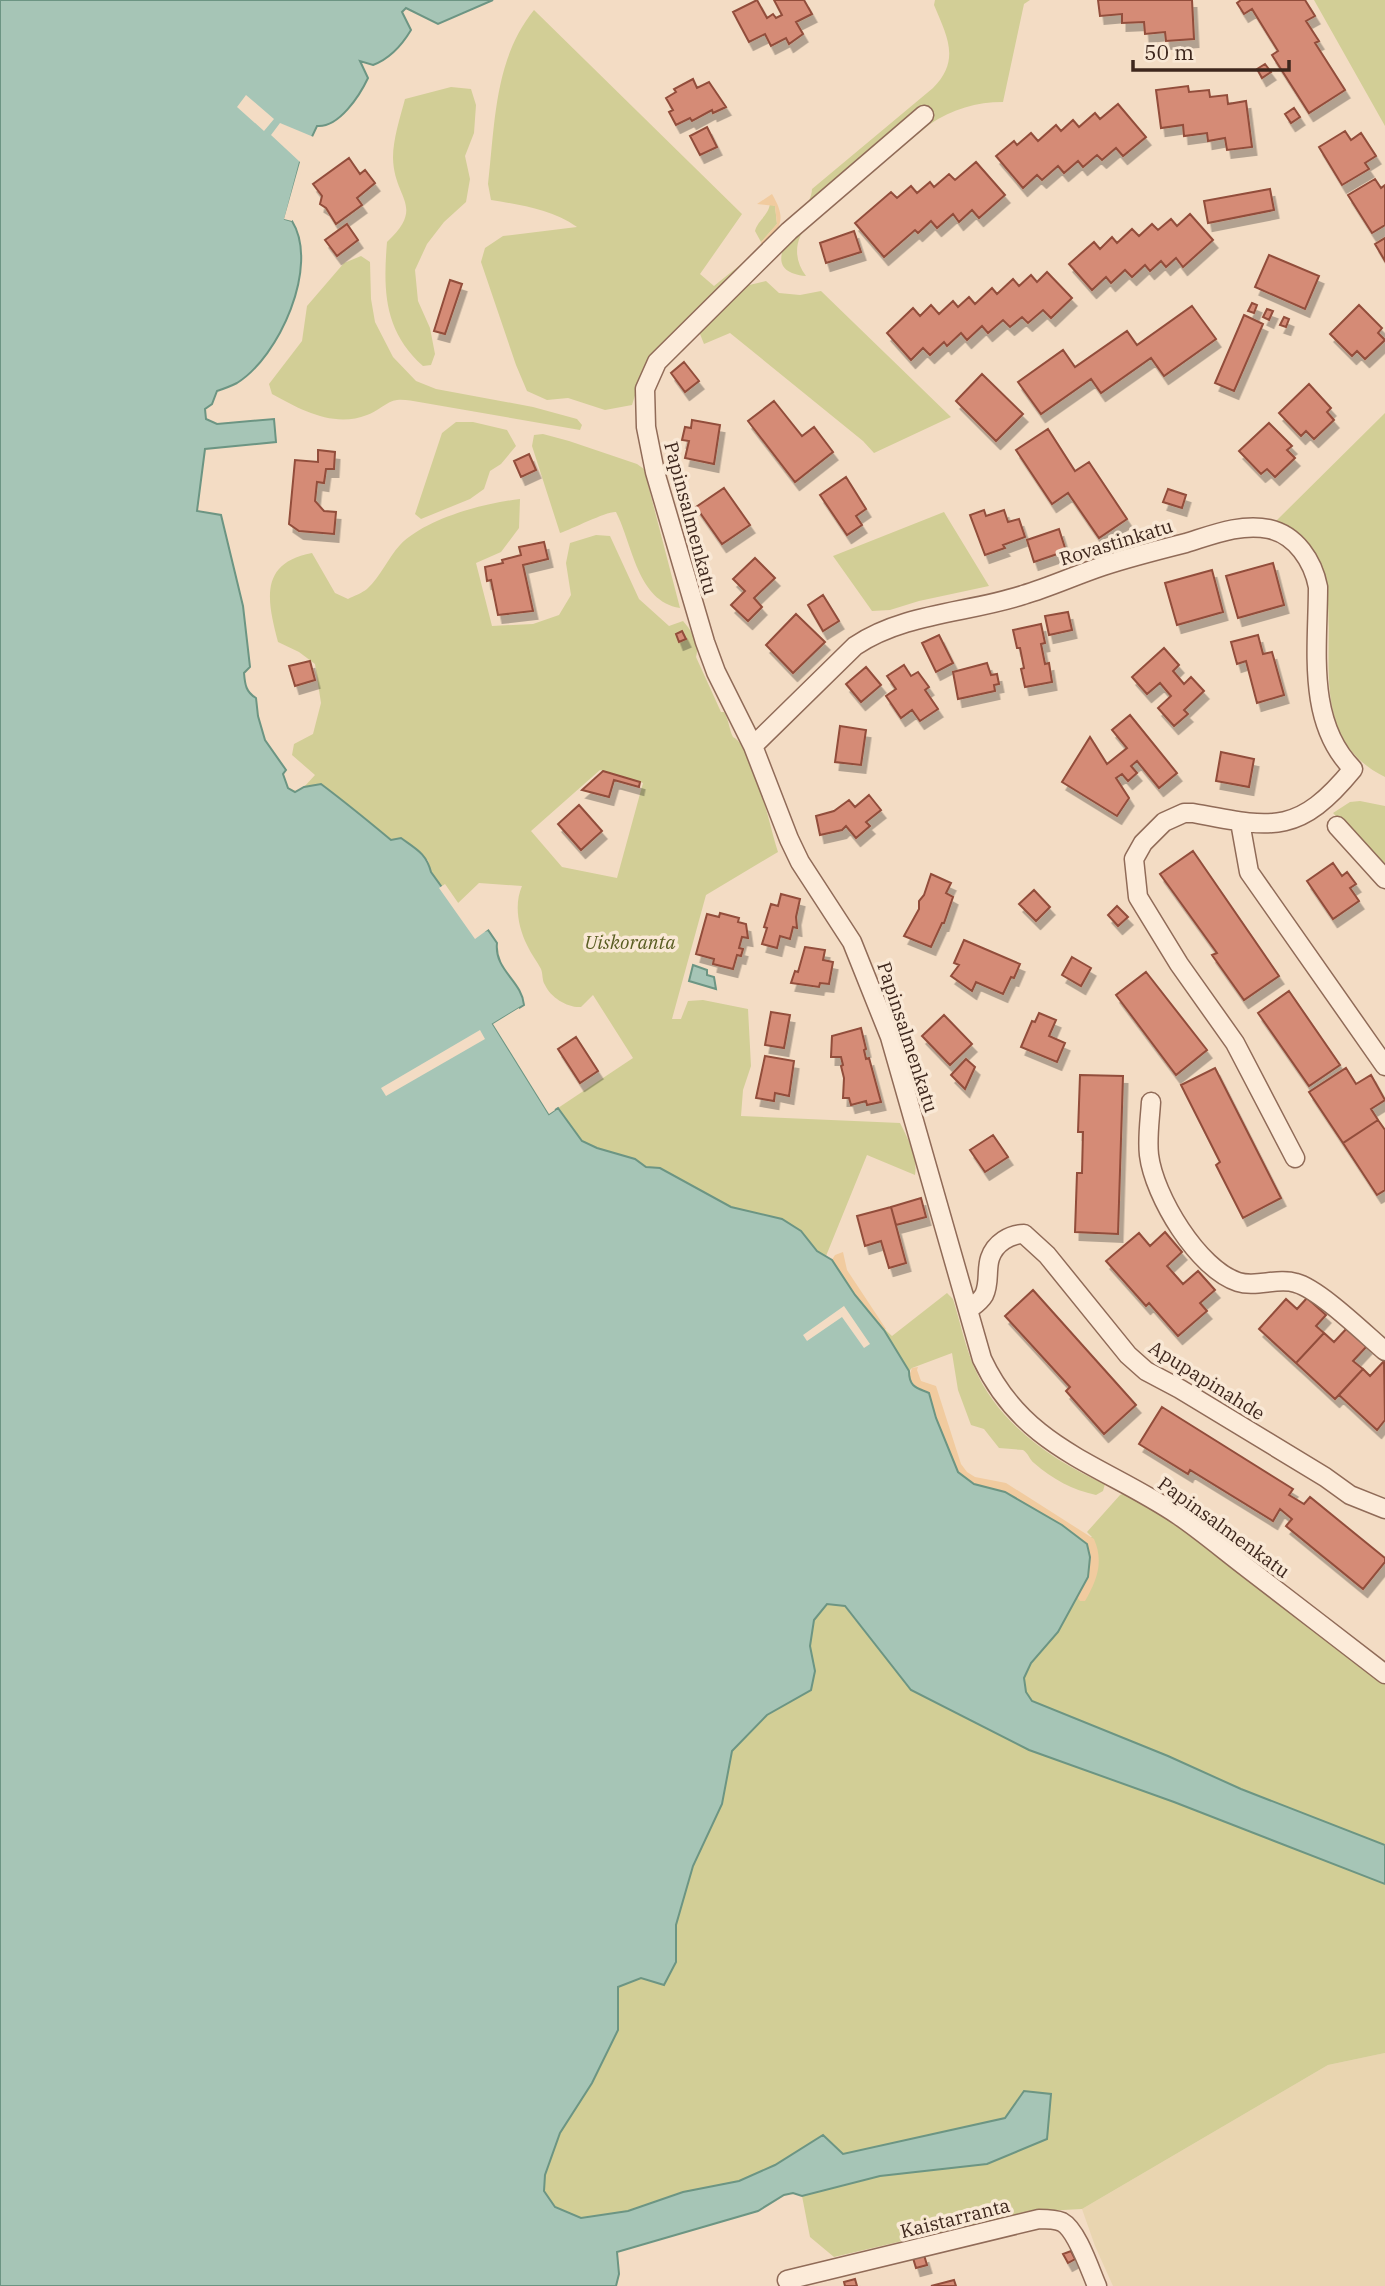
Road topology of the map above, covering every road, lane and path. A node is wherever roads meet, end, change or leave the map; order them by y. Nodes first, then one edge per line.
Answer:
1 (925, 115) dead end
2 (753, 746) junction
3 (1240, 822) junction
4 (1337, 826) dead end
5 (1385, 879) edge
6 (1385, 1066) edge
7 (1151, 1102) dead end
8 (1295, 1158) dead end
9 (968, 1310) junction
10 (1385, 1351) edge
11 (1385, 1508) edge
12 (1385, 1674) edge
13 (787, 2280) dead end
14 (1097, 2286) edge

1 - 2 street, Papinsalmenkatu
2 - 3 street, Rovastinkatu
2 - 9 street, Papinsalmenkatu
3 - 6 street
3 - 8 street
4 - 5 street
7 - 10 street
9 - 11 street, Apupapinahde
9 - 12 street, Papinsalmenkatu
13 - 14 street, Kaistarranta

